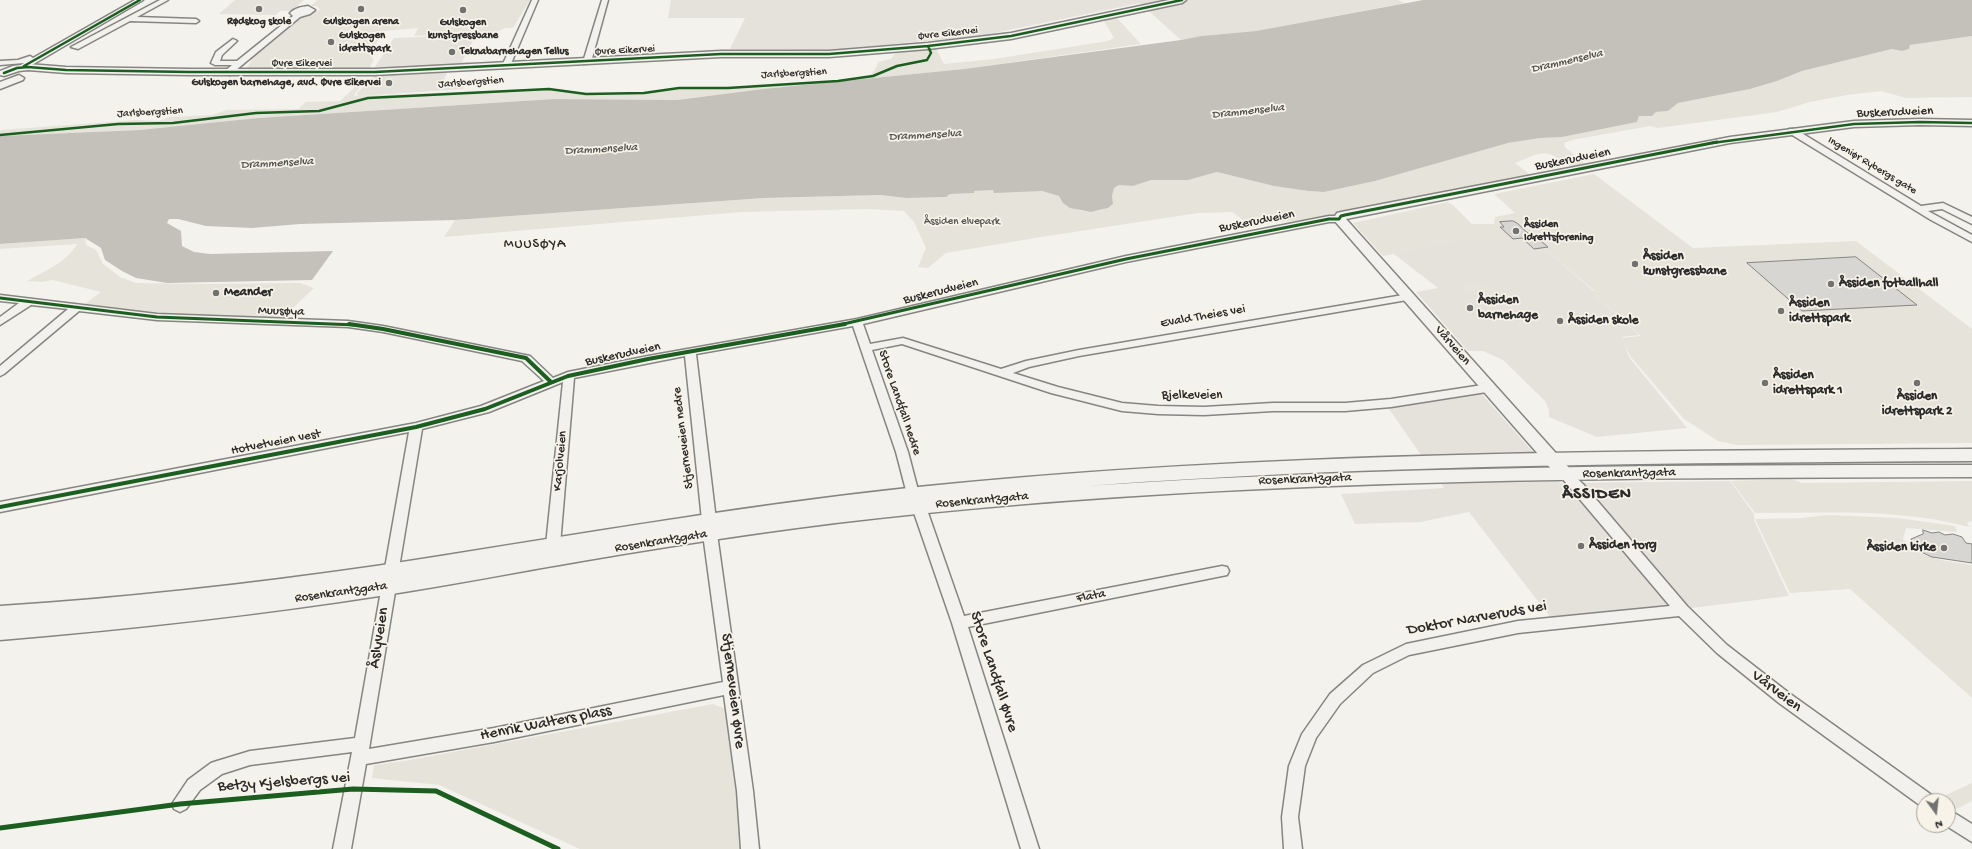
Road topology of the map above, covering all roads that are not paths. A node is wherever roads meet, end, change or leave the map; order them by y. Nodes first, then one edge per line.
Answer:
1 (140, 0) edge
2 (165, 0) edge
3 (307, 0) edge
4 (535, 0) edge
5 (605, 0) edge
6 (1182, 0) edge
7 (127, 19) junction
8 (196, 22) dead end
9 (233, 40) dead end
10 (68, 42) junction
11 (49, 60) dead end
12 (587, 62) junction
13 (240, 63) junction
14 (506, 66) junction
15 (35, 67) junction
16 (19, 71) junction
17 (228, 73) junction
18 (1, 74) edge
19 (1972, 123) edge
20 (1792, 131) junction
21 (1920, 209) junction
22 (1339, 220) junction
23 (1972, 221) edge
24 (1972, 239) edge
25 (1409, 297) junction
26 (0, 298) edge
27 (28, 302) junction
28 (77, 307) junction
29 (0, 322) edge
30 (857, 322) junction
31 (865, 348) junction
32 (690, 352) junction
33 (0, 372) edge
34 (1003, 372) junction
35 (568, 376) junction
36 (551, 382) junction
37 (1489, 388) junction
38 (416, 427) junction
39 (1972, 455) edge
40 (1552, 459) junction
41 (1972, 471) edge
42 (1565, 474) junction
43 (916, 500) junction
44 (0, 507) edge
45 (710, 527) junction
46 (553, 545) junction
47 (1222, 571) dead end
48 (390, 579) junction
49 (1682, 610) junction
50 (0, 615) edge
51 (959, 623) junction
52 (0, 631) edge
53 (731, 687) junction
54 (361, 751) junction
55 (1916, 793) edge
56 (180, 804) dead end
57 (1956, 823) edge
58 (1972, 834) edge
59 (342, 849) edge
60 (750, 849) edge
61 (1030, 849) edge
62 (1293, 849) edge

1 - 10 street
2 - 7 street
3 - 13 street
4 - 14 street
5 - 12 street
6 - 12 main road, Øvre Eikervei
7 - 8 street
7 - 11 street
9 - 13 street
10 - 15 street
10 - 18 street
12 - 14 main road, Øvre Eikervei
13 - 17 street
14 - 17 main road, Øvre Eikervei
15 - 16 main road, Øvre Eikervei
15 - 16 street
15 - 17 main road, Øvre Eikervei
16 - 18 main road
16 - 18 main road
19 - 20 main road, Buskerudveien
20 - 21 street, Ingeniør Rybergs gate
20 - 22 main road, Buskerudveien
21 - 23 street, Ingeniør Rybergs gate
21 - 24 street, Ingeniør Rybergs gate
22 - 25 main road, Vårveien
22 - 30 street, Buskerudveien
25 - 34 street, Evald Theies vei
25 - 37 main road, Vårveien
26 - 27 street, Muusøya
27 - 28 street, Muusøya
27 - 29 street
28 - 33 street
28 - 36 street, Muusøya
30 - 31 street, Store Landfall nedre
30 - 32 street, Buskerudveien
31 - 34 street, Bjelkeveien
31 - 43 street, Store Landfall nedre
32 - 35 street, Buskerudveien
32 - 45 street, Stjerneveien nedre
34 - 37 street, Bjelkeveien
35 - 36 street, Buskerudveien
35 - 46 street, Karjolveien
36 - 38 street, Hotvetveien vest
37 - 40 main road, Vårveien
38 - 44 street, Hotvetveien vest
38 - 48 street, Åslyveien
39 - 40 main road, Rosenkrantzgata
40 - 42 main road, Vårveien
40 - 43 main road, Rosenkrantzgata
41 - 42 main road, Rosenkrantzgata
42 - 43 main road, Rosenkrantzgata
42 - 49 street, Vårveien
43 - 45 main road, Rosenkrantzgata
43 - 51 street, Store Landfall øvre
45 - 46 main road, Rosenkrantzgata
45 - 48 main road, Rosenkrantzgata
45 - 53 street, Stjerneveien øvre
46 - 48 main road, Rosenkrantzgata
47 - 51 street, Flata
48 - 50 main road, Rosenkrantzgata
48 - 52 main road, Rosenkrantzgata
48 - 54 street, Åslyveien
49 - 55 street, Vårveien
49 - 62 street, Doktor Narveruds vei
51 - 61 street, Store Landfall øvre
53 - 54 street, Henrik Walters plass
53 - 60 street, Stjerneveien øvre
54 - 56 street, Henrik Walters plass
54 - 59 street, Åslyveien
57 - 58 street

